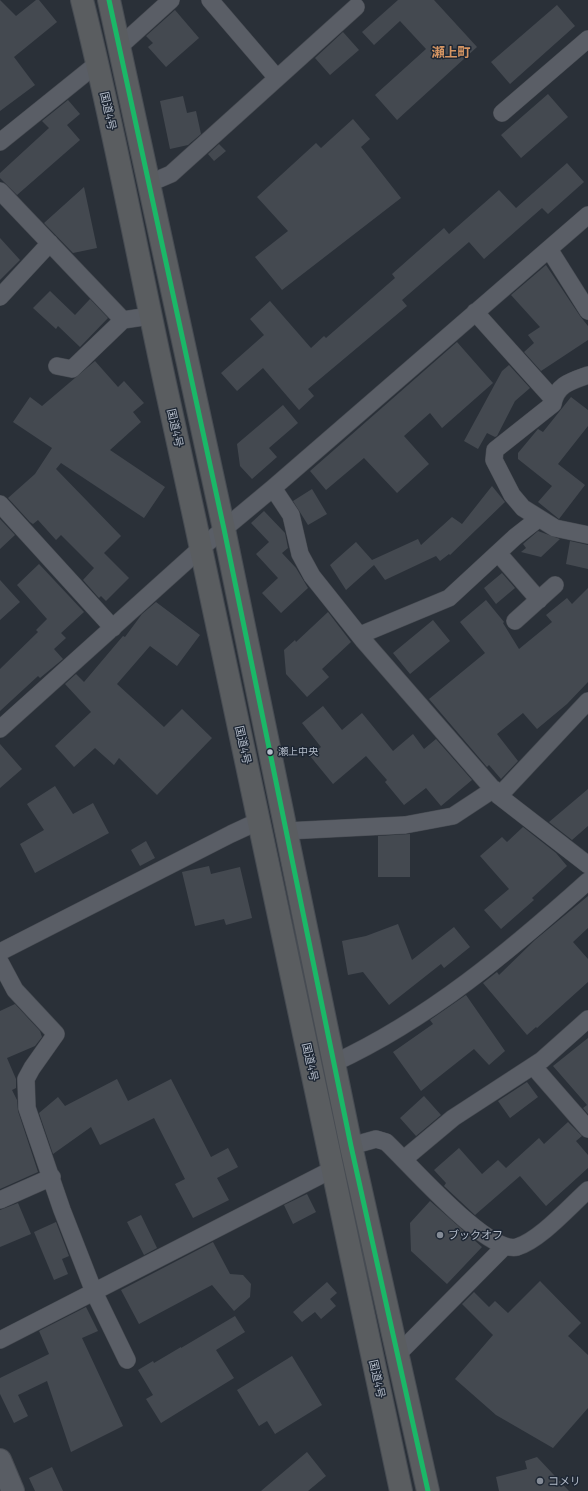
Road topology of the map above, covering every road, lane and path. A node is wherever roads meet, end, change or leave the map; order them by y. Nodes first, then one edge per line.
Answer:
1 (82, 0) edge
2 (109, 0) edge
3 (171, 0) edge
4 (210, 0) edge
5 (356, 7) dead end
6 (588, 39) edge
7 (119, 47) junction
8 (98, 63) junction
9 (277, 78) junction
10 (502, 113) dead end
11 (0, 142) edge
12 (150, 183) junction
13 (0, 191) edge
14 (588, 215) edge
15 (50, 243) junction
16 (549, 249) junction
17 (0, 297) edge
18 (588, 311) edge
19 (475, 312) junction
20 (150, 316) junction
21 (123, 320) junction
22 (57, 366) dead end
23 (588, 375) edge
24 (554, 400) junction
25 (273, 488) junction
26 (0, 504) edge
27 (538, 519) junction
28 (224, 529) junction
29 (588, 535) edge
30 (201, 548) junction
31 (498, 553) junction
32 (555, 585) dead end
33 (539, 600) junction
34 (515, 621) dead end
35 (113, 628) junction
36 (360, 635) junction
37 (586, 708) edge
38 (0, 729) edge
39 (497, 792) junction
40 (259, 822) junction
41 (286, 831) junction
42 (588, 866) edge
43 (588, 881) edge
44 (0, 952) edge
45 (0, 962) edge
46 (588, 1019) edge
47 (334, 1064) junction
48 (533, 1066) junction
49 (588, 1128) edge
50 (351, 1146) junction
51 (404, 1159) junction
52 (333, 1168) junction
53 (52, 1177) junction
54 (588, 1190) edge
55 (0, 1200) edge
56 (505, 1246) junction
57 (94, 1292) junction
58 (0, 1340) edge
59 (397, 1355) junction
60 (127, 1360) dead end
61 (0, 1460) edge
62 (12, 1491) edge
63 (401, 1491) edge
64 (428, 1491) edge

1 - 8 highway, 国道4号
2 - 7 highway
3 - 7 street
4 - 9 street
5 - 9 street
6 - 10 street
7 - 12 highway
8 - 11 street
8 - 20 highway, 国道4号
9 - 12 street
12 - 28 highway
13 - 15 street
14 - 16 street
15 - 17 street
15 - 21 street
16 - 18 street
16 - 19 street
19 - 24 street
19 - 25 street
20 - 21 street
20 - 30 highway, 国道4号
21 - 22 street
23 - 24 street
24 - 27 street
25 - 28 street
25 - 36 street
26 - 35 street
27 - 29 street
27 - 31 street
28 - 30 street
28 - 41 highway
30 - 35 street
30 - 40 highway, 国道4号
31 - 33 street
31 - 36 street
32 - 33 street
33 - 34 street
35 - 38 street
36 - 39 street
37 - 39 street
39 - 41 street
39 - 42 street
40 - 44 street
40 - 52 highway, 国道4号
41 - 47 highway
43 - 47 street
45 - 53 street
46 - 48 street
47 - 50 highway
48 - 49 street
48 - 51 street
50 - 51 street
50 - 59 highway
51 - 56 street
52 - 57 street
52 - 63 highway, 国道4号
53 - 55 street
53 - 57 street
54 - 56 street
56 - 59 street
57 - 58 street
57 - 60 street
59 - 64 highway
61 - 62 main road

